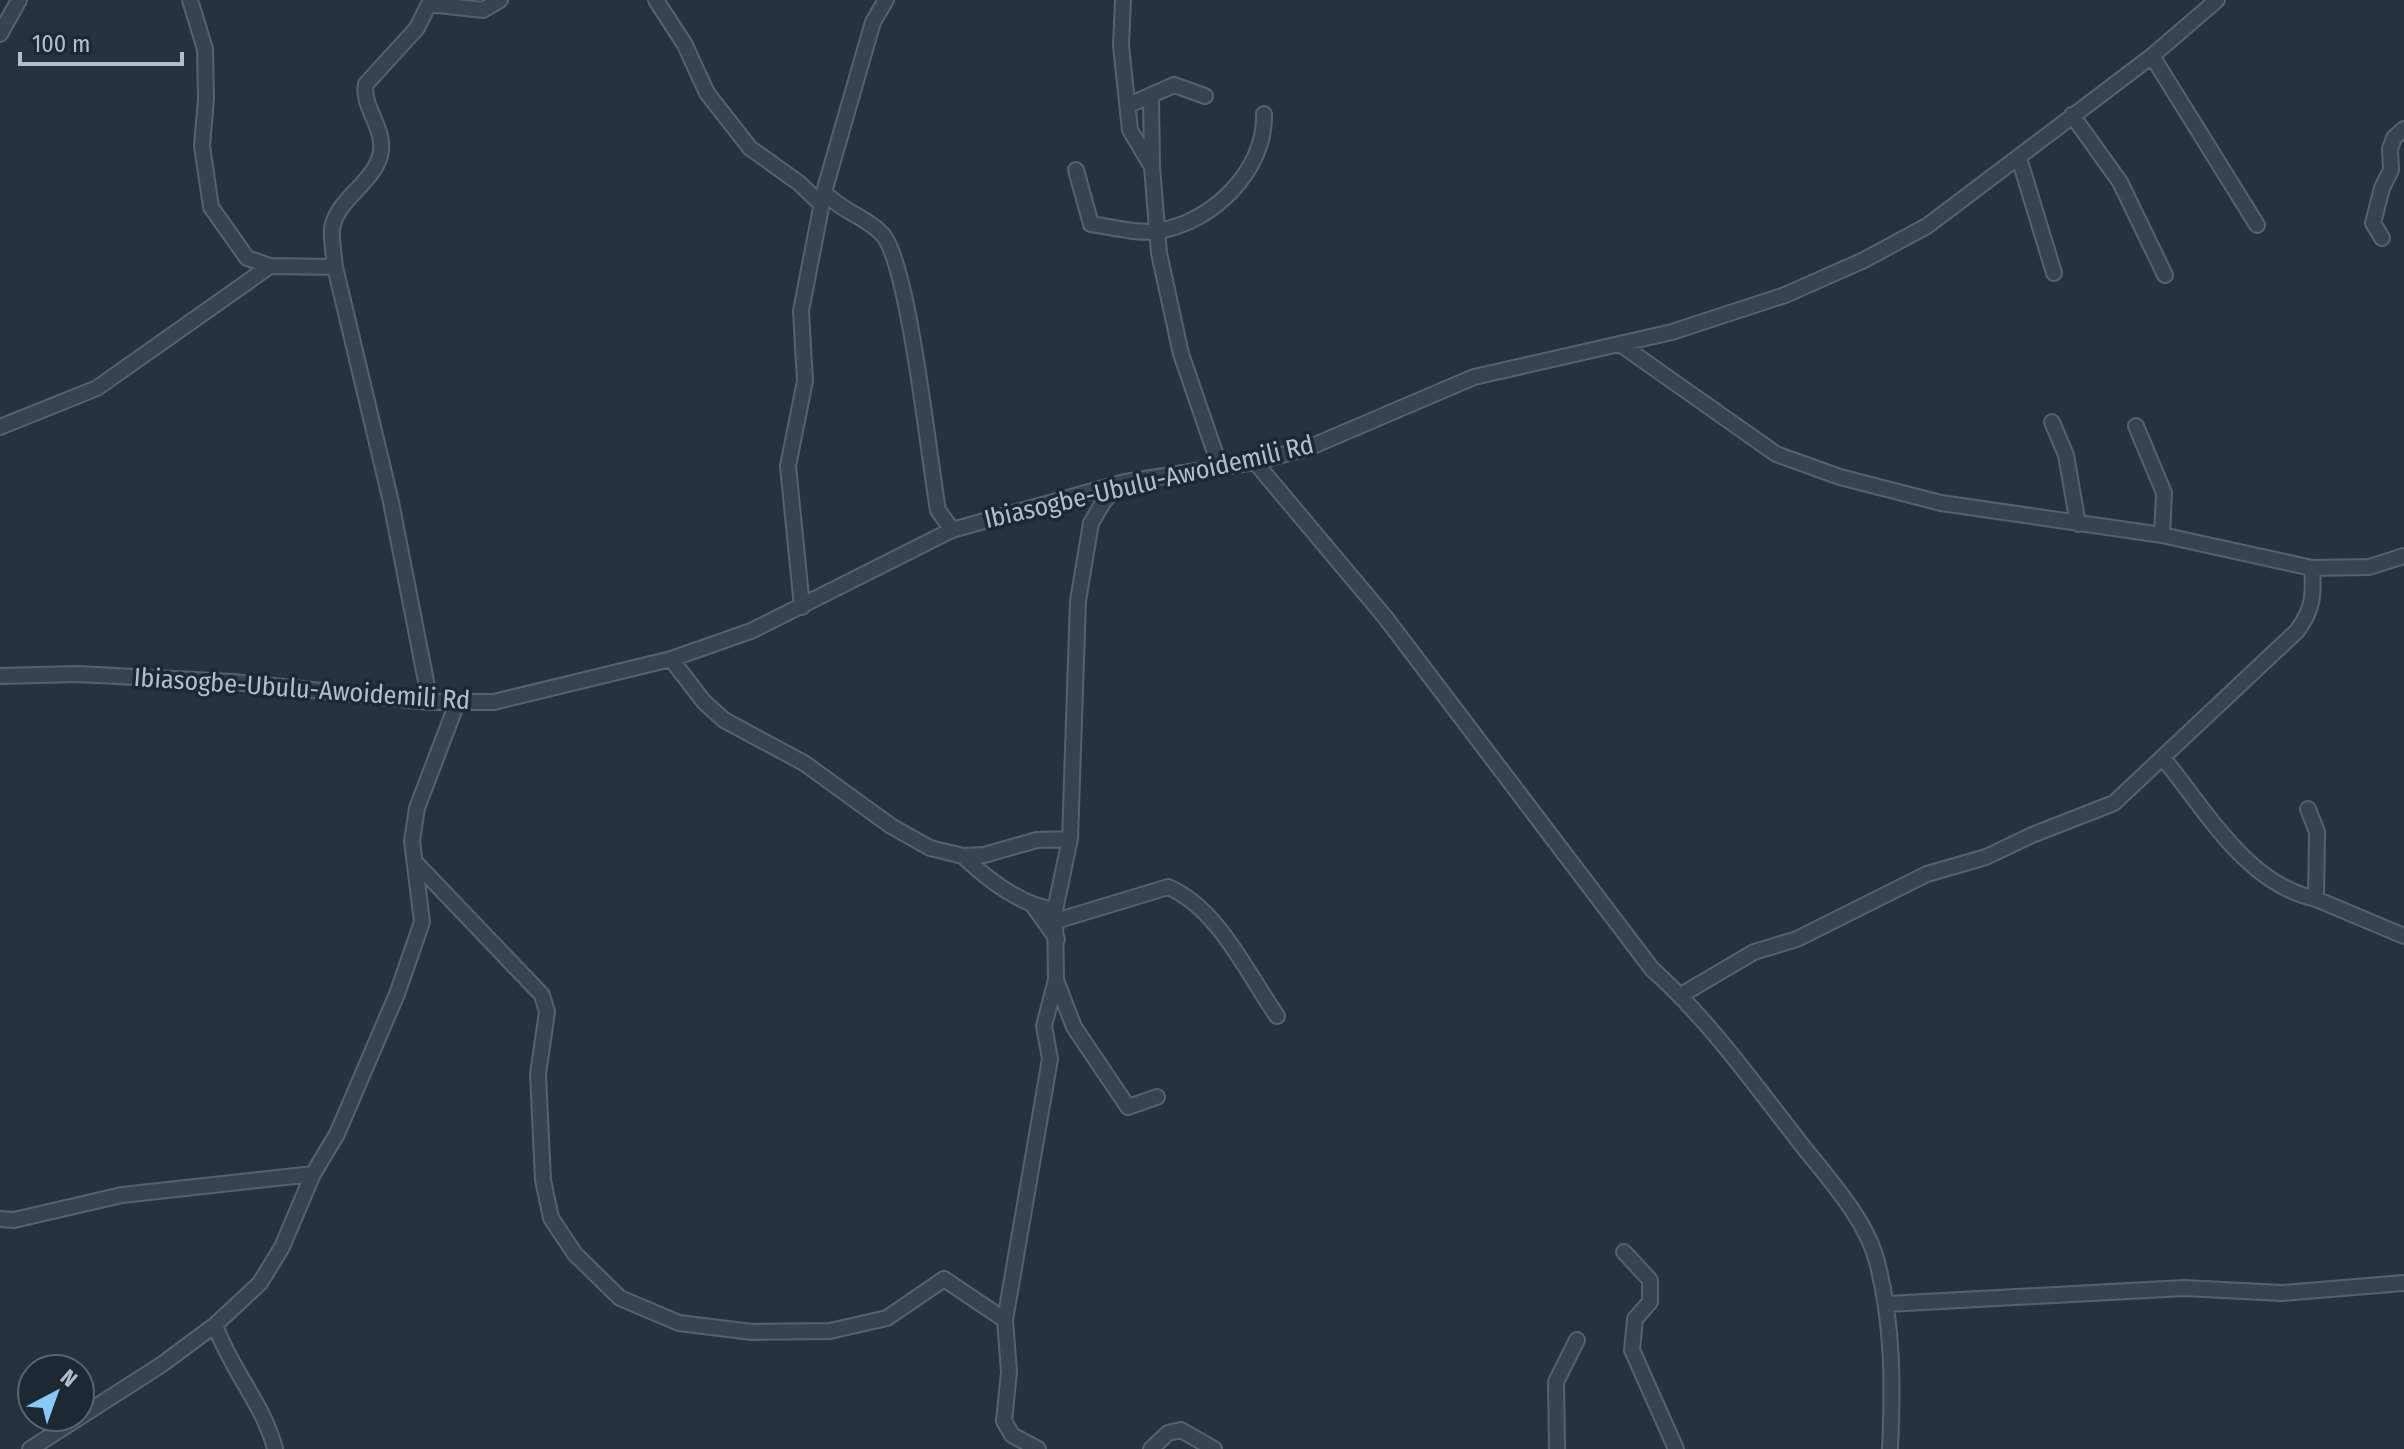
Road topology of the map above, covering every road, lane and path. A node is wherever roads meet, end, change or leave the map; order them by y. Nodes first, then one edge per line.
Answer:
1 (19, 0) edge
2 (190, 0) edge
3 (500, 0) edge
4 (656, 0) edge
5 (886, 0) edge
6 (1123, 0) edge
7 (2217, 0) edge
8 (0, 34) edge
9 (2152, 56) junction
10 (1205, 96) dead end
11 (1151, 98) junction
12 (1129, 105) junction
13 (1264, 114) dead end
14 (2072, 115) junction
15 (2404, 129) edge
16 (2019, 158) junction
17 (1152, 167) junction
18 (1076, 170) dead end
19 (823, 199) junction
20 (2257, 225) dead end
21 (1157, 231) junction
22 (2382, 238) dead end
23 (270, 266) junction
24 (335, 267) junction
25 (2054, 273) dead end
26 (2165, 275) dead end
27 (1620, 344) junction
28 (2052, 422) dead end
29 (1, 426) edge
30 (2136, 426) dead end
31 (1255, 462) junction
32 (1220, 467) junction
33 (1125, 482) junction
34 (1085, 493) junction
35 (1094, 517) junction
36 (2078, 524) junction
37 (952, 530) junction
38 (2162, 535) junction
39 (2404, 556) edge
40 (2312, 568) junction
41 (802, 607) junction
42 (671, 659) junction
43 (0, 676) edge
44 (430, 702) junction
45 (457, 703) junction
46 (2163, 758) junction
47 (2308, 809) dead end
48 (1070, 839) junction
49 (963, 856) junction
50 (415, 862) junction
51 (2316, 899) junction
52 (1032, 904) junction
53 (1055, 915) junction
54 (2404, 936) edge
55 (1057, 939) junction
56 (1056, 980) junction
57 (1681, 995) junction
58 (1277, 1016) dead end
59 (1157, 1097) dead end
60 (313, 1174) junction
61 (0, 1219) edge
62 (1624, 1252) dead end
63 (2404, 1283) edge
64 (1887, 1304) junction
65 (1005, 1320) junction
66 (215, 1325) junction
67 (1577, 1340) dead end
68 (30, 1449) edge
69 (275, 1449) edge
70 (1038, 1449) edge
71 (1151, 1449) edge
72 (1214, 1449) edge
73 (1557, 1449) edge
74 (1676, 1449) edge
75 (1890, 1449) edge

1 - 8 street
2 - 23 street
3 - 24 street
4 - 19 street
5 - 19 street
6 - 12 street
7 - 9 street, Ibiasogbe-Ubulu-Awoidemili Rd
9 - 14 street, Ibiasogbe-Ubulu-Awoidemili Rd
9 - 20 street
10 - 11 street
11 - 12 street
11 - 17 street
12 - 17 street
13 - 21 street
14 - 16 street, Ibiasogbe-Ubulu-Awoidemili Rd
14 - 26 street
15 - 22 street
16 - 25 street
16 - 27 street, Ibiasogbe-Ubulu-Awoidemili Rd
17 - 21 street
18 - 21 street
19 - 37 street
19 - 41 street
21 - 32 street
23 - 24 street
23 - 29 street
24 - 44 street
27 - 31 street, Ibiasogbe-Ubulu-Awoidemili Rd
27 - 36 street
28 - 36 street
30 - 38 street
31 - 32 street, Ibiasogbe-Ubulu-Awoidemili Rd
31 - 57 street
32 - 33 street, Ibiasogbe-Ubulu-Awoidemili Rd
33 - 34 street, Ibiasogbe-Ubulu-Awoidemili Rd
33 - 35 street
34 - 35 street
34 - 37 street, Ibiasogbe-Ubulu-Awoidemili Rd
35 - 48 street
36 - 38 street
37 - 41 street, Ibiasogbe-Ubulu-Awoidemili Rd
38 - 40 street
39 - 40 street
40 - 46 street
41 - 42 street, Ibiasogbe-Ubulu-Awoidemili Rd
42 - 45 street, Ibiasogbe-Ubulu-Awoidemili Rd
42 - 49 street
43 - 44 street, Ibiasogbe-Ubulu-Awoidemili Rd
44 - 45 street, Ibiasogbe-Ubulu-Awoidemili Rd
45 - 50 street
46 - 51 street
46 - 57 street
47 - 51 street
48 - 49 street
48 - 53 street
49 - 52 street
50 - 60 street
50 - 65 street
51 - 54 street
52 - 53 street
52 - 55 street
53 - 55 street
53 - 58 street
55 - 56 street
56 - 59 street
56 - 65 street
57 - 64 street
60 - 61 street
60 - 66 street
62 - 74 street
63 - 64 street
64 - 75 street
65 - 70 street
66 - 68 street
66 - 69 street
67 - 73 street
71 - 72 street

